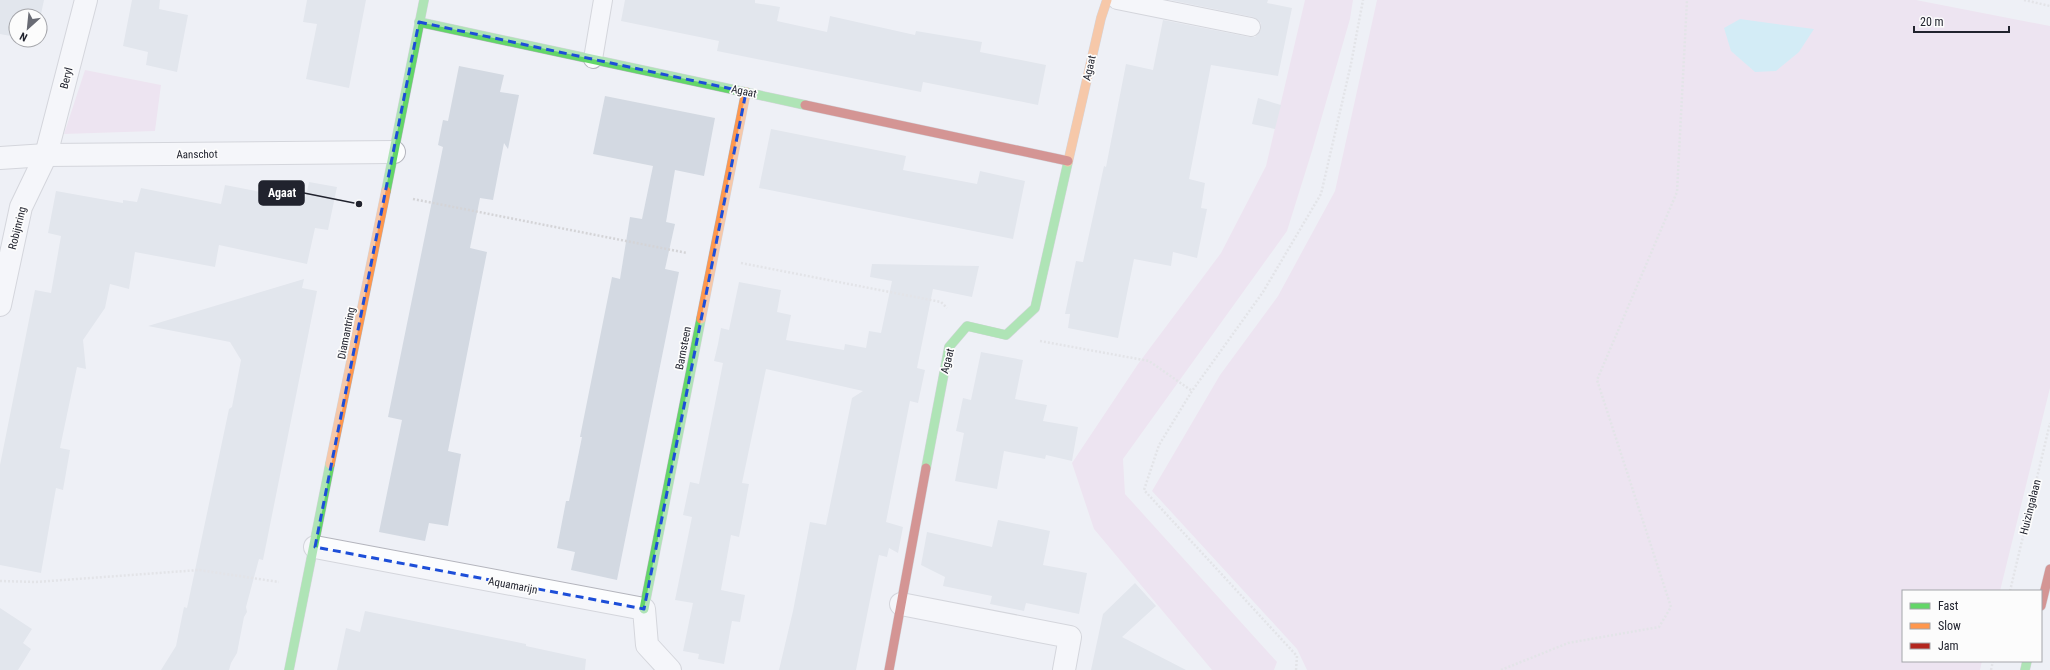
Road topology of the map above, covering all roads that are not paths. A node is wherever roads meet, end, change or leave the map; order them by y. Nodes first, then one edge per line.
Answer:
1 (86, 0) edge
2 (424, 0) edge
3 (603, 0) edge
4 (1107, 0) edge
5 (1117, 0) edge
6 (419, 22) junction
7 (1251, 27) dead end
8 (593, 59) junction
9 (746, 92) junction
10 (394, 152) junction
11 (46, 156) junction
12 (0, 158) edge
13 (1068, 161) junction
14 (0, 305) edge
15 (315, 547) junction
16 (2050, 569) edge
17 (2048, 584) edge
18 (2042, 603) edge
19 (901, 604) junction
20 (644, 609) junction
21 (289, 670) edge
22 (670, 670) edge
23 (889, 670) edge
24 (1064, 670) edge

1 - 11 street, Beryl
2 - 6 street, Diamantring
3 - 8 lane
4 - 13 street, Agaat
5 - 7 lane
6 - 8 street, Agaat
6 - 10 street, Diamantring
8 - 9 street, Agaat
9 - 13 street, Agaat
9 - 20 street, Barnsteen
10 - 11 street, Aanschot
10 - 15 street, Diamantring
11 - 12 street, Aanschot
11 - 14 street, Robijnring
13 - 19 street, Agaat
15 - 20 street, Aquamarijn
15 - 21 street, Diamantring
16 - 17 street
17 - 18 street
19 - 23 street, Agaat
19 - 24 street
20 - 22 street

